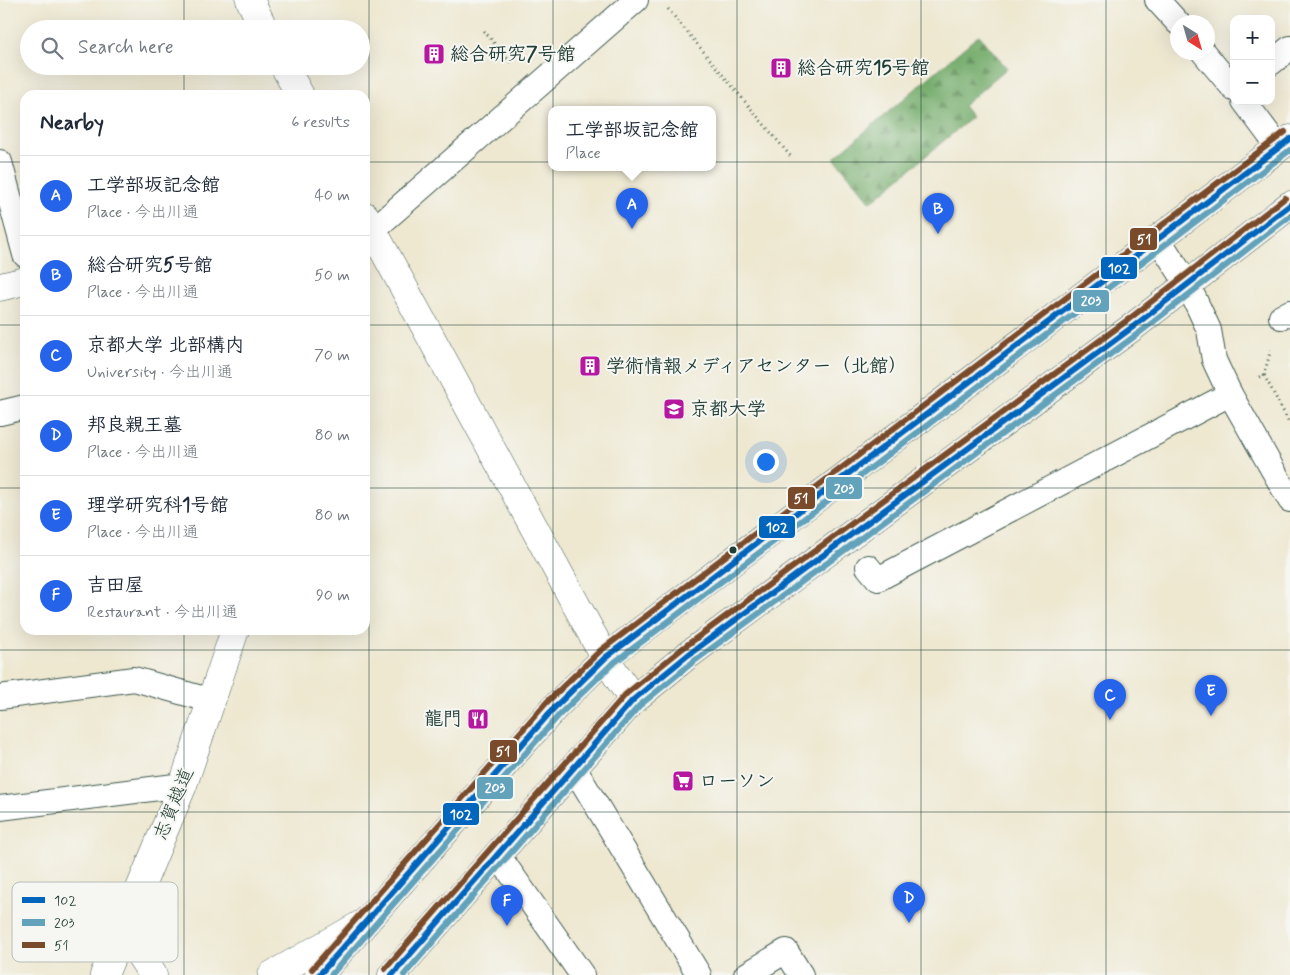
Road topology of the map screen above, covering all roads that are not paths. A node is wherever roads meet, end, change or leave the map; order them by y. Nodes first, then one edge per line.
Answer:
1 (250, 0) edge
2 (636, 0) edge
3 (1157, 0) edge
4 (1170, 15) edge
5 (260, 20) edge
6 (1290, 48) edge
7 (1209, 60) edge
8 (1275, 60) edge
9 (289, 75) edge
10 (1230, 84) edge
11 (297, 90) edge
12 (1248, 105) edge
13 (1285, 143) edge
14 (0, 162) edge
15 (1290, 204) edge
16 (370, 222) edge
17 (370, 225) edge
18 (20, 236) edge
19 (1159, 240) junction
20 (20, 282) edge
21 (1188, 285) junction
22 (0, 287) edge
23 (1230, 394) junction
24 (20, 408) edge
25 (0, 413) edge
26 (1290, 500) edge
27 (868, 567) dead end
28 (233, 635) edge
29 (605, 658) junction
30 (0, 697) edge
31 (633, 700) junction
32 (212, 701) junction
33 (574, 768) junction
34 (183, 785) junction
35 (0, 808) edge
36 (498, 855) junction
37 (143, 882) edge
38 (365, 922) junction
39 (109, 962) edge
40 (145, 962) edge
41 (104, 975) edge
42 (153, 975) edge
43 (272, 975) edge
44 (319, 975) edge
45 (392, 975) edge
46 (582, 975) edge
47 (699, 975) edge
48 (746, 975) edge
49 (801, 975) edge

1 - 5 main road
2 - 16 lane
3 - 4 lane
6 - 8 lane
7 - 10 lane
9 - 11 main road
12 - 13 lane
13 - 19 main road
14 - 18 lane
15 - 21 main road
17 - 29 main road
19 - 21 lane
19 - 29 main road
20 - 22 main road
21 - 23 lane
21 - 31 main road
23 - 26 lane
23 - 27 lane
24 - 25 lane
28 - 32 main road, 志賀越道
29 - 31 main road
29 - 38 main road
30 - 32 lane
31 - 33 main road
32 - 34 main road, 志賀越道
33 - 36 main road
33 - 47 lane
34 - 35 lane
34 - 37 main road, 志賀越道
36 - 45 main road
36 - 46 lane
38 - 43 main road
38 - 44 main road
39 - 41 main road, 志賀越道
40 - 42 main road
48 - 49 lane

